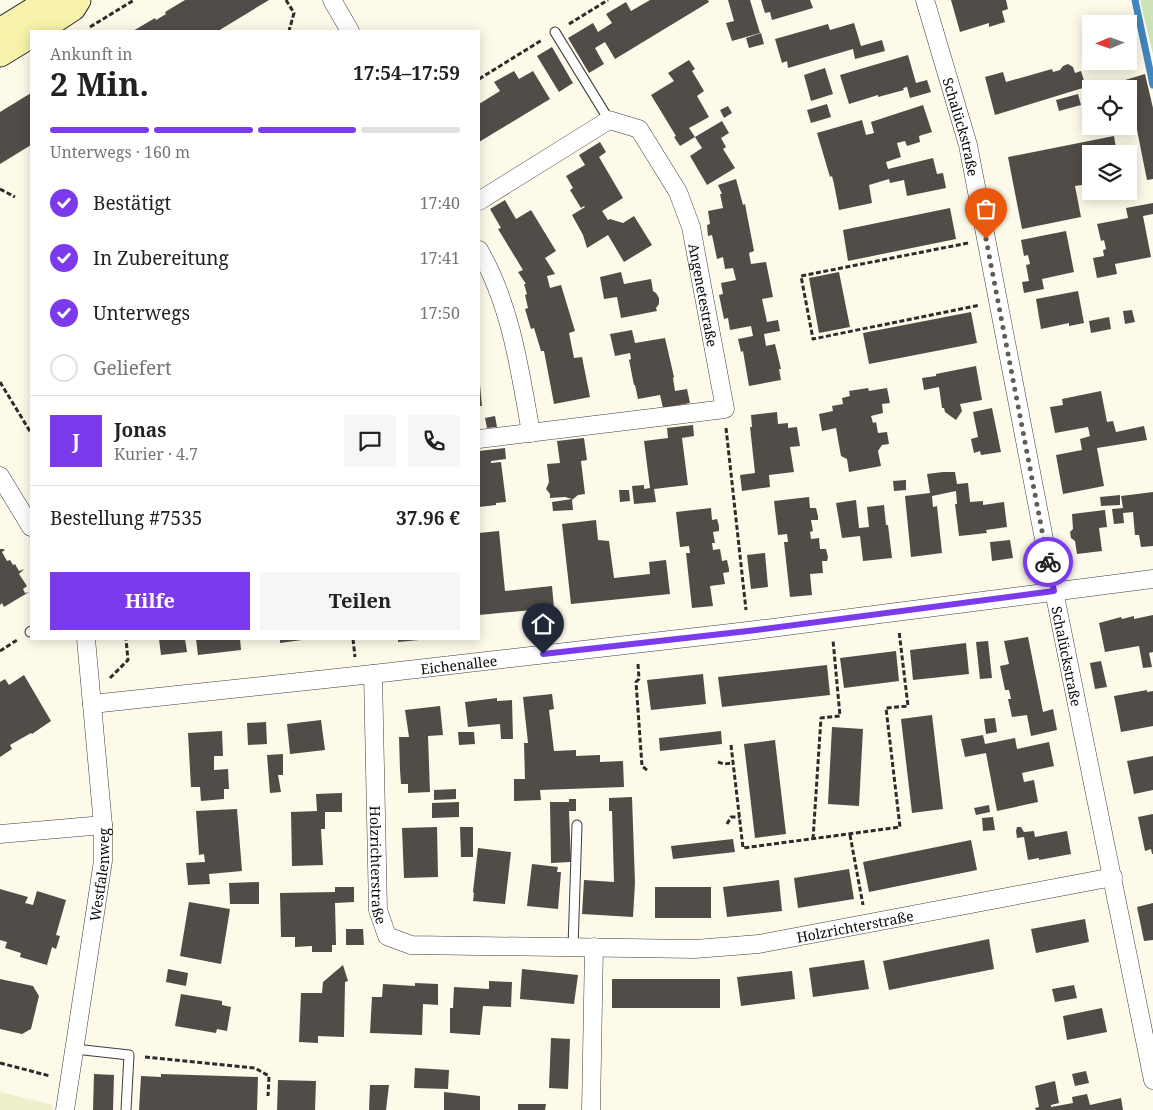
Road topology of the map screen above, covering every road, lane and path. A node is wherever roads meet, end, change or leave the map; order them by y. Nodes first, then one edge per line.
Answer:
1 (50, 0) edge
2 (78, 0) edge
3 (134, 0) edge
4 (286, 0) edge
5 (332, 0) edge
6 (925, 0) edge
7 (40, 30) edge
8 (85, 30) edge
9 (288, 30) edge
10 (349, 30) edge
11 (555, 32) dead end
12 (7, 37) edge
13 (609, 120) junction
14 (0, 190) edge
15 (15, 197) dead end
16 (480, 200) edge
17 (986, 239) junction
18 (480, 252) edge
19 (998, 301) junction
20 (0, 382) edge
21 (724, 409) junction
22 (30, 431) edge
23 (531, 433) junction
24 (480, 439) edge
25 (0, 476) edge
26 (30, 525) edge
27 (1153, 579) edge
28 (1054, 591) junction
29 (897, 611) junction
30 (832, 620) junction
31 (748, 631) junction
32 (86, 640) edge
33 (126, 640) edge
34 (637, 644) junction
35 (373, 674) junction
36 (91, 700) junction
37 (731, 745) dead end
38 (718, 762) dead end
39 (733, 763) junction
40 (648, 771) dead end
41 (740, 817) junction
42 (728, 824) dead end
43 (103, 825) junction
44 (577, 826) dead end
45 (0, 834) edge
46 (850, 834) junction
47 (813, 839) junction
48 (1113, 877) junction
49 (867, 925) junction
50 (573, 947) junction
51 (594, 947) junction
52 (75, 1049) junction
53 (129, 1055) junction
54 (0, 1064) edge
55 (1153, 1080) edge
56 (70, 1081) junction
57 (268, 1096) dead end
58 (65, 1110) edge
59 (126, 1110) edge
60 (591, 1110) edge

1 - 12 main road
2 - 7 main road
3 - 8 path
4 - 9 path
5 - 10 street
6 - 17 street, Schalückstraße
11 - 13 lane
13 - 16 street
13 - 21 street, Angenetestraße
14 - 15 path
17 - 19 street, Schalückstraße
17 - 19 path
18 - 23 street
19 - 28 street, Schalückstraße
20 - 22 path
21 - 23 street
21 - 31 path
23 - 24 street
25 - 26 street
27 - 28 street, Eichenallee
28 - 29 street, Eichenallee
28 - 48 street, Schalückstraße
29 - 30 street, Eichenallee
29 - 46 path
30 - 31 street, Eichenallee
30 - 47 path
31 - 34 street, Eichenallee
32 - 36 street, Westfalenweg
33 - 36 path
34 - 35 street, Eichenallee
34 - 40 path
35 - 36 street, Eichenallee
35 - 50 street, Holzrichterstraße
36 - 43 street, Westfalenweg
37 - 39 path
38 - 39 path
39 - 41 path
41 - 42 path
41 - 47 path
43 - 45 street
43 - 52 street, Westfalenweg
44 - 50 lane
46 - 47 path
46 - 49 path
48 - 49 street, Holzrichterstraße
48 - 55 street, Schalückstraße
49 - 51 street, Holzrichterstraße
50 - 51 street, Holzrichterstraße
51 - 60 street
52 - 53 lane
52 - 56 street, Westfalenweg
53 - 57 path
53 - 59 lane
54 - 56 path
56 - 58 street, Westfalenweg

